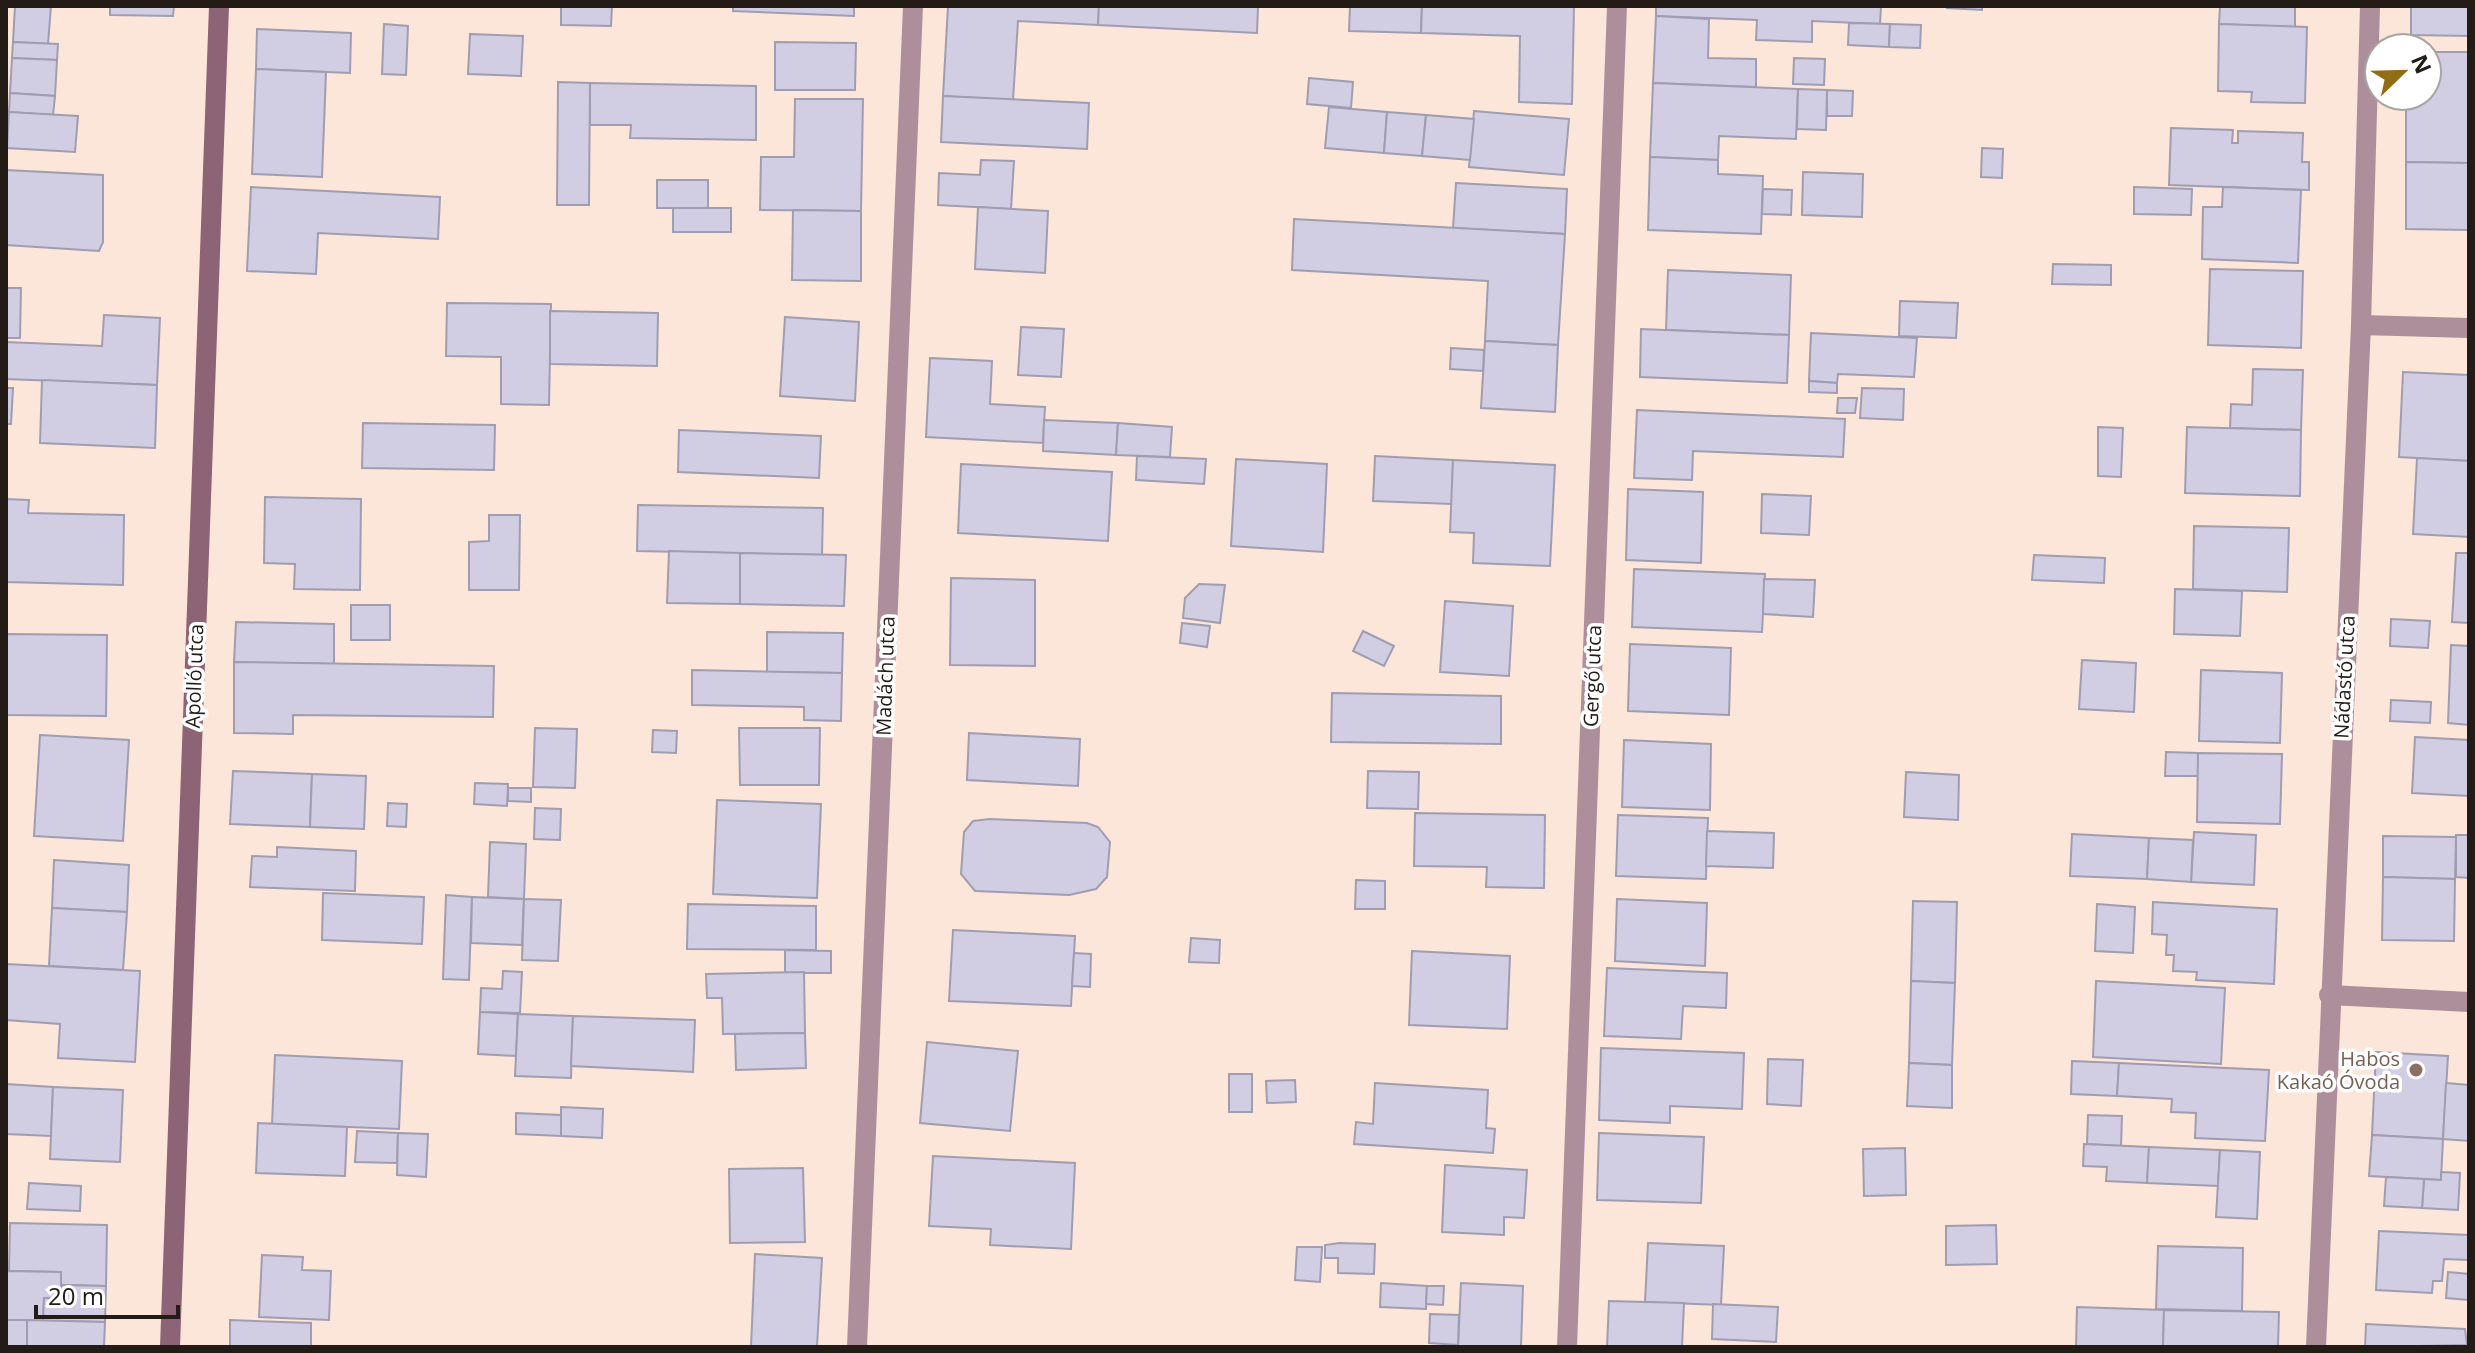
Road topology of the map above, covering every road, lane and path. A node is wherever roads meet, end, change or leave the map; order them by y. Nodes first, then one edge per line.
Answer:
1 (219, 6) edge
2 (913, 6) edge
3 (1617, 6) edge
4 (2370, 6) edge
5 (2361, 325) junction
6 (2469, 328) edge
7 (2329, 995) junction
8 (2469, 1002) edge
9 (170, 1347) edge
10 (857, 1347) edge
11 (1567, 1347) edge
12 (2316, 1347) edge

1 - 9 street, Apolló utca
2 - 10 street, Madách utca
3 - 11 street, Gergő utca
4 - 5 street, Nádastó utca
5 - 6 street
5 - 7 street, Nádastó utca
7 - 8 street
7 - 12 street, Nádastó utca

